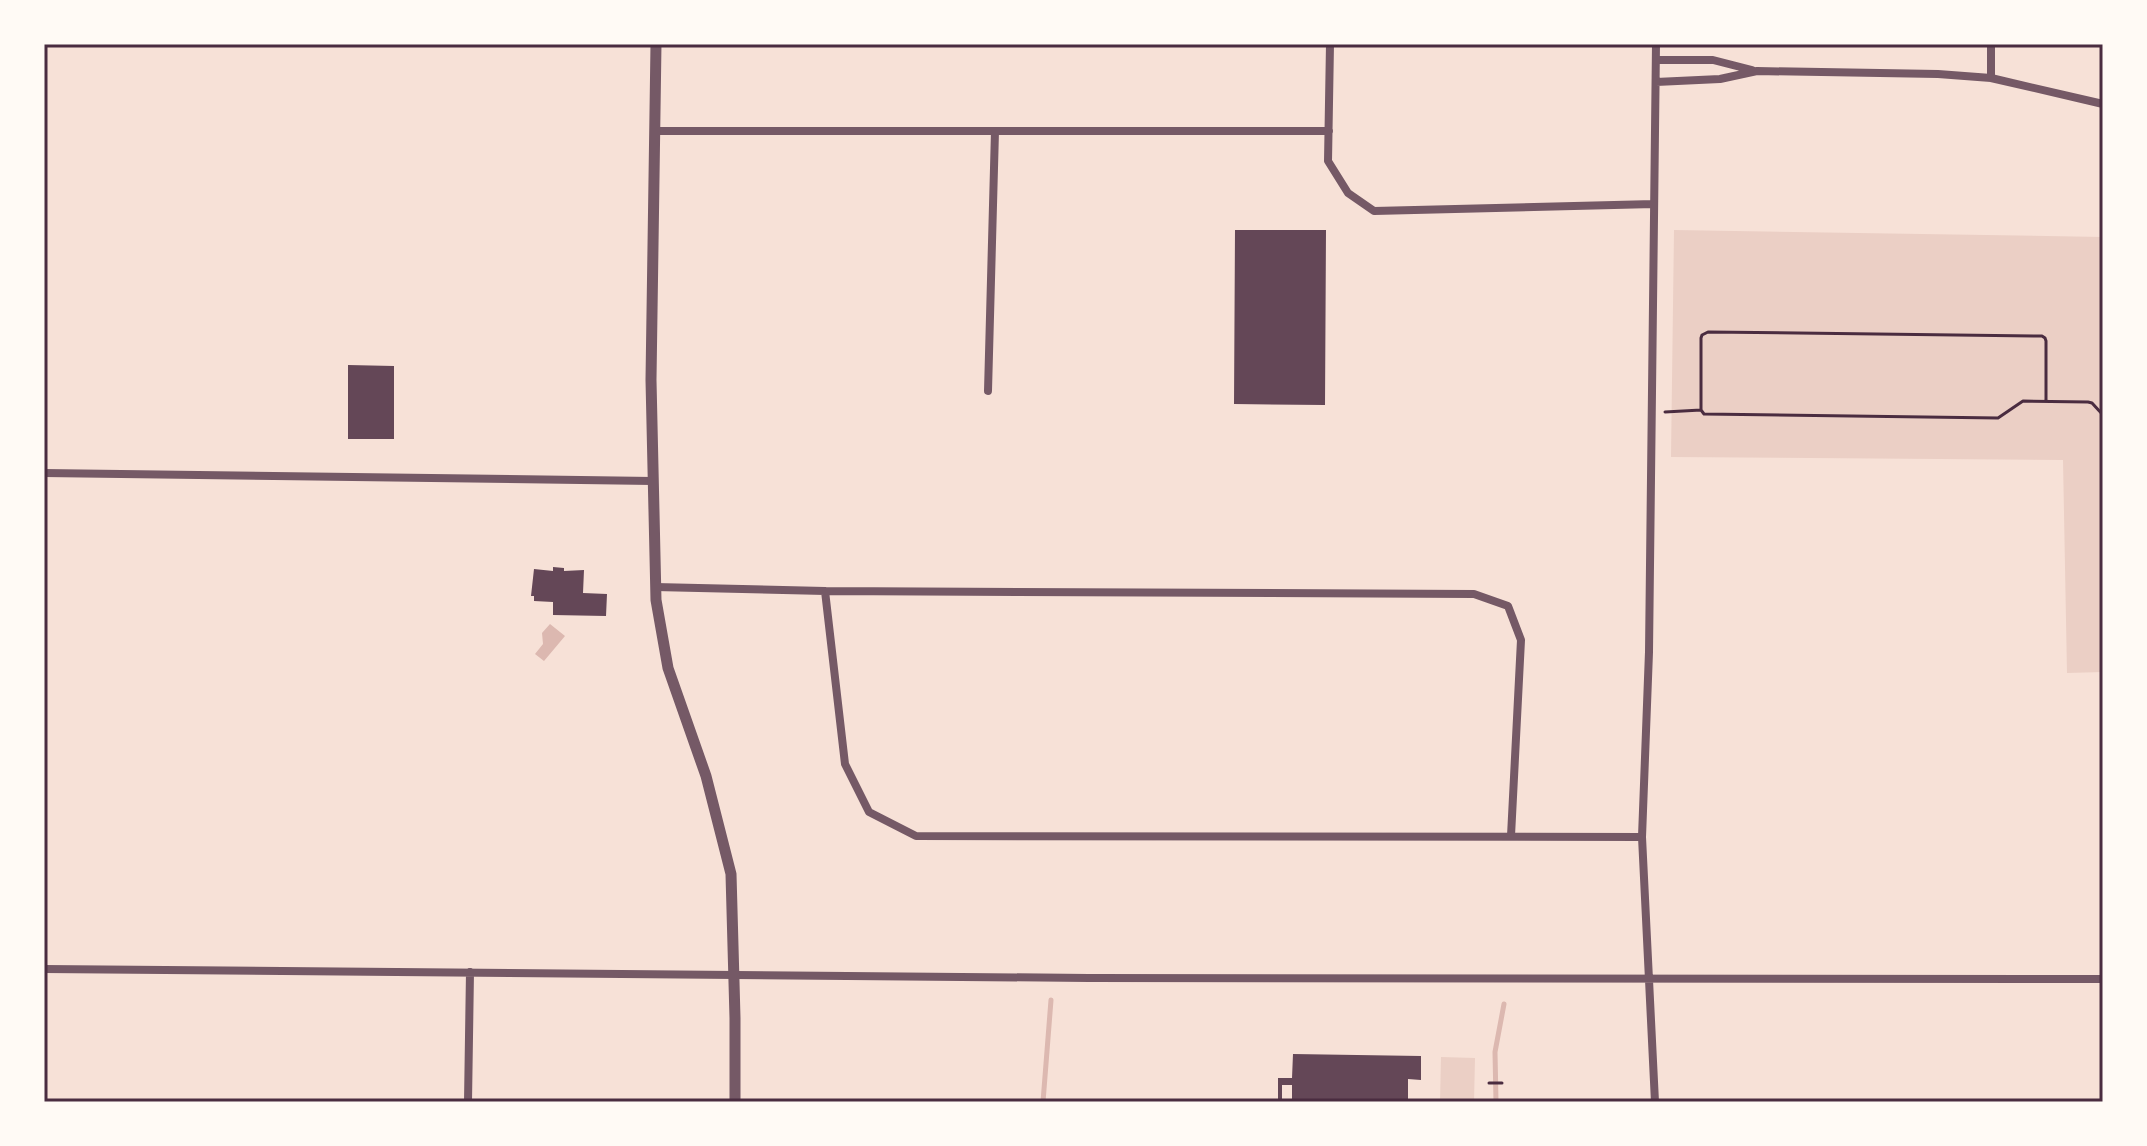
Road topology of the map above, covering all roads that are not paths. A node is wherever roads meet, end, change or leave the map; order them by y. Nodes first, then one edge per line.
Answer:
1 (656, 44) edge
2 (1330, 44) edge
3 (1656, 44) edge
4 (1991, 44) edge
5 (1656, 60) junction
6 (1757, 71) junction
7 (1991, 78) junction
8 (1656, 82) junction
9 (2103, 104) edge
10 (655, 131) junction
11 (995, 131) junction
12 (1329, 131) junction
13 (1654, 204) junction
14 (988, 391) dead end
15 (44, 473) edge
16 (653, 481) junction
17 (655, 587) junction
18 (825, 591) junction
19 (1511, 836) junction
20 (1642, 837) junction
21 (44, 969) edge
22 (470, 972) junction
23 (734, 975) junction
24 (1649, 979) junction
25 (2103, 979) edge
26 (468, 1102) edge
27 (735, 1102) edge
28 (1655, 1102) edge

1 - 10 street
2 - 12 street
3 - 5 street
4 - 7 street
5 - 6 street
5 - 8 street
6 - 7 street
6 - 8 street
7 - 9 street
8 - 13 street
10 - 11 street
10 - 16 street
11 - 12 street
11 - 14 street
12 - 13 street
13 - 20 street
15 - 16 street
16 - 17 street
17 - 18 street
17 - 23 street
18 - 19 street
18 - 19 street
19 - 20 street
20 - 24 street
21 - 22 street
22 - 23 street
22 - 26 street
23 - 24 street
23 - 27 street
24 - 25 street
24 - 28 street

